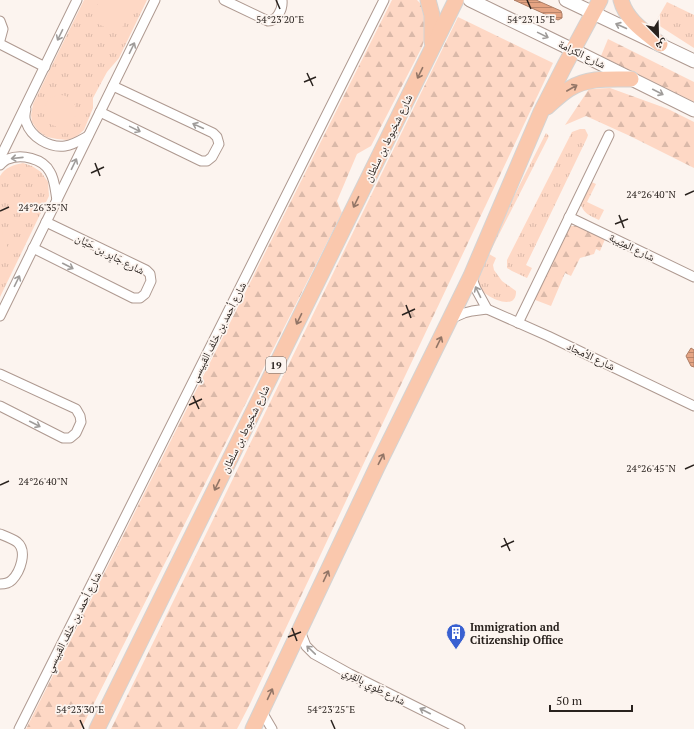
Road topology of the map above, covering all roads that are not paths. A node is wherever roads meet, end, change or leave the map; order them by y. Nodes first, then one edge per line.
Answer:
1 (77, 0) edge
2 (155, 0) edge
3 (224, 0) edge
4 (282, 0) edge
5 (384, 0) edge
6 (428, 0) edge
7 (456, 0) edge
8 (470, 0) edge
9 (566, 0) edge
10 (600, 0) edge
11 (621, 0) edge
12 (593, 13) junction
13 (0, 21) edge
14 (0, 40) edge
15 (0, 44) edge
16 (660, 44) junction
17 (432, 49) junction
18 (573, 50) junction
19 (694, 61) edge
20 (45, 67) junction
21 (631, 79) junction
22 (113, 86) junction
23 (26, 104) junction
24 (694, 110) edge
25 (100, 112) junction
26 (541, 112) junction
27 (609, 135) dead end
28 (88, 136) junction
29 (0, 158) edge
30 (0, 165) edge
31 (57, 200) junction
32 (570, 217) junction
33 (46, 222) junction
34 (33, 248) junction
35 (471, 276) junction
36 (694, 277) edge
37 (487, 309) junction
38 (0, 316) edge
39 (450, 319) junction
40 (518, 322) junction
41 (0, 374) edge
42 (0, 406) edge
43 (694, 406) edge
44 (0, 534) edge
45 (0, 584) edge
46 (300, 631) junction
47 (262, 712) junction
48 (19, 729) edge
49 (97, 729) edge
50 (253, 729) edge
51 (272, 729) edge
52 (460, 729) edge

1 -> 20 street
22 -> 2 street
3 - 4 street
5 - 48 street, شارع أحمد بن خلف القبيسي
6 - 17 main road
7 - 17 main road, شارع شخبوط بن سلطان / 19
8 -> 18 main road, شارع الكرامة
9 - 12 main road
10 - 12 main road
11 - 16 main road
16 -> 12 main road
12 - 18 main road
13 - 14 street
15 - 20 street
16 - 19 main road
17 -> 49 main road, شارع شخبوط بن سلطان / 19
18 - 21 main road, شارع الكرامة
18 - 26 main road
20 - 23 street
21 -> 24 main road, شارع الكرامة
26 -> 21 main road
22 - 25 street
25 -> 22 street
23 - 28 street
23 - 29 street
25 - 28 street
26 - 35 main road
27 - 32 street
31 -> 28 street
31 -> 30 street
31 - 33 street
32 - 36 street, شارع المِثِيبة
32 - 40 street
33 - 34 street
34 -> 33 street, شارع جَابِر بن حَيَّان
38 -> 34 street
37 -> 35 street
35 - 39 main road
37 - 39 street
37 - 40 street, شارع الأمجاد
46 -> 39 main road
40 - 43 street, شارع الأمجاد
42 -> 41 street
44 - 45 street
47 -> 46 main road
52 -> 46 street, شارع طَوِي بِالقِرِي
47 - 50 main road
47 - 51 street

